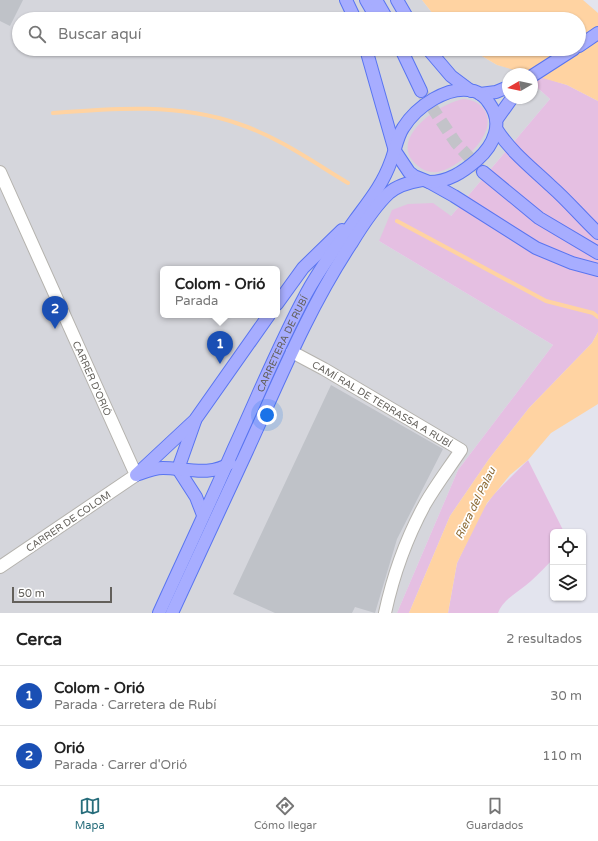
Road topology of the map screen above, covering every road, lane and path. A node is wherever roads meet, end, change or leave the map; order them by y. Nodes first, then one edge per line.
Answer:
1 (346, 0) edge
2 (366, 0) edge
3 (376, 0) edge
4 (397, 0) edge
5 (352, 12) edge
6 (373, 12) edge
7 (383, 12) edge
8 (404, 12) edge
9 (598, 33) edge
10 (586, 41) edge
11 (368, 56) edge
12 (401, 56) edge
13 (404, 56) edge
14 (434, 56) edge
15 (563, 56) edge
16 (410, 70) junction
17 (538, 72) edge
18 (502, 90) edge
19 (422, 91) tunnel mouth
20 (476, 92) junction
21 (509, 104) edge
22 (497, 125) junction
23 (396, 148) junction
24 (0, 172) edge
25 (483, 172) tunnel mouth
26 (425, 181) junction
27 (356, 219) junction
28 (598, 233) edge
29 (598, 253) edge
30 (598, 270) edge
31 (280, 300) edge
32 (267, 318) edge
33 (292, 352) junction
34 (269, 400) junction
35 (195, 420) junction
36 (226, 466) junction
37 (178, 469) junction
38 (136, 475) junction
39 (203, 515) junction
40 (0, 566) edge
41 (159, 613) edge
42 (172, 613) edge
43 (385, 613) edge

1 - 5 main road
2 - 6 main road
3 - 7 main road
4 - 8 main road
9 - 10 main road
11 - 23 main road
12 - 16 main road
13 - 16 main road
14 - 20 main road
15 - 17 main road
16 - 19 main road
18 - 20 main road
20 - 22 main road
20 - 23 main road
21 - 22 main road
22 - 26 main road
22 - 28 main road
23 - 26 main road
23 - 27 main road, CARRETERA DE RUBÍ
24 - 38 street, CARRER D'ORIÓ
25 - 29 main road
26 - 30 main road
26 - 33 main road, CARRETERA DE RUBÍ
27 - 31 main road
27 - 36 main road, CARRETERA DE RUBÍ
32 - 35 main road
33 - 34 main road, CARRETERA DE RUBÍ
33 - 43 street, CAMÍ RAL DE TERRASSA A RUBÍ
34 - 36 main road
34 - 42 main road, CARRETERA DE RUBÍ
35 - 37 main road
35 - 38 main road
36 - 37 main road
36 - 39 main road, CARRETERA DE RUBÍ
37 - 38 main road
37 - 39 main road
38 - 40 street, CARRER DE COLOM
39 - 41 main road, CARRETERA DE RUBÍ

